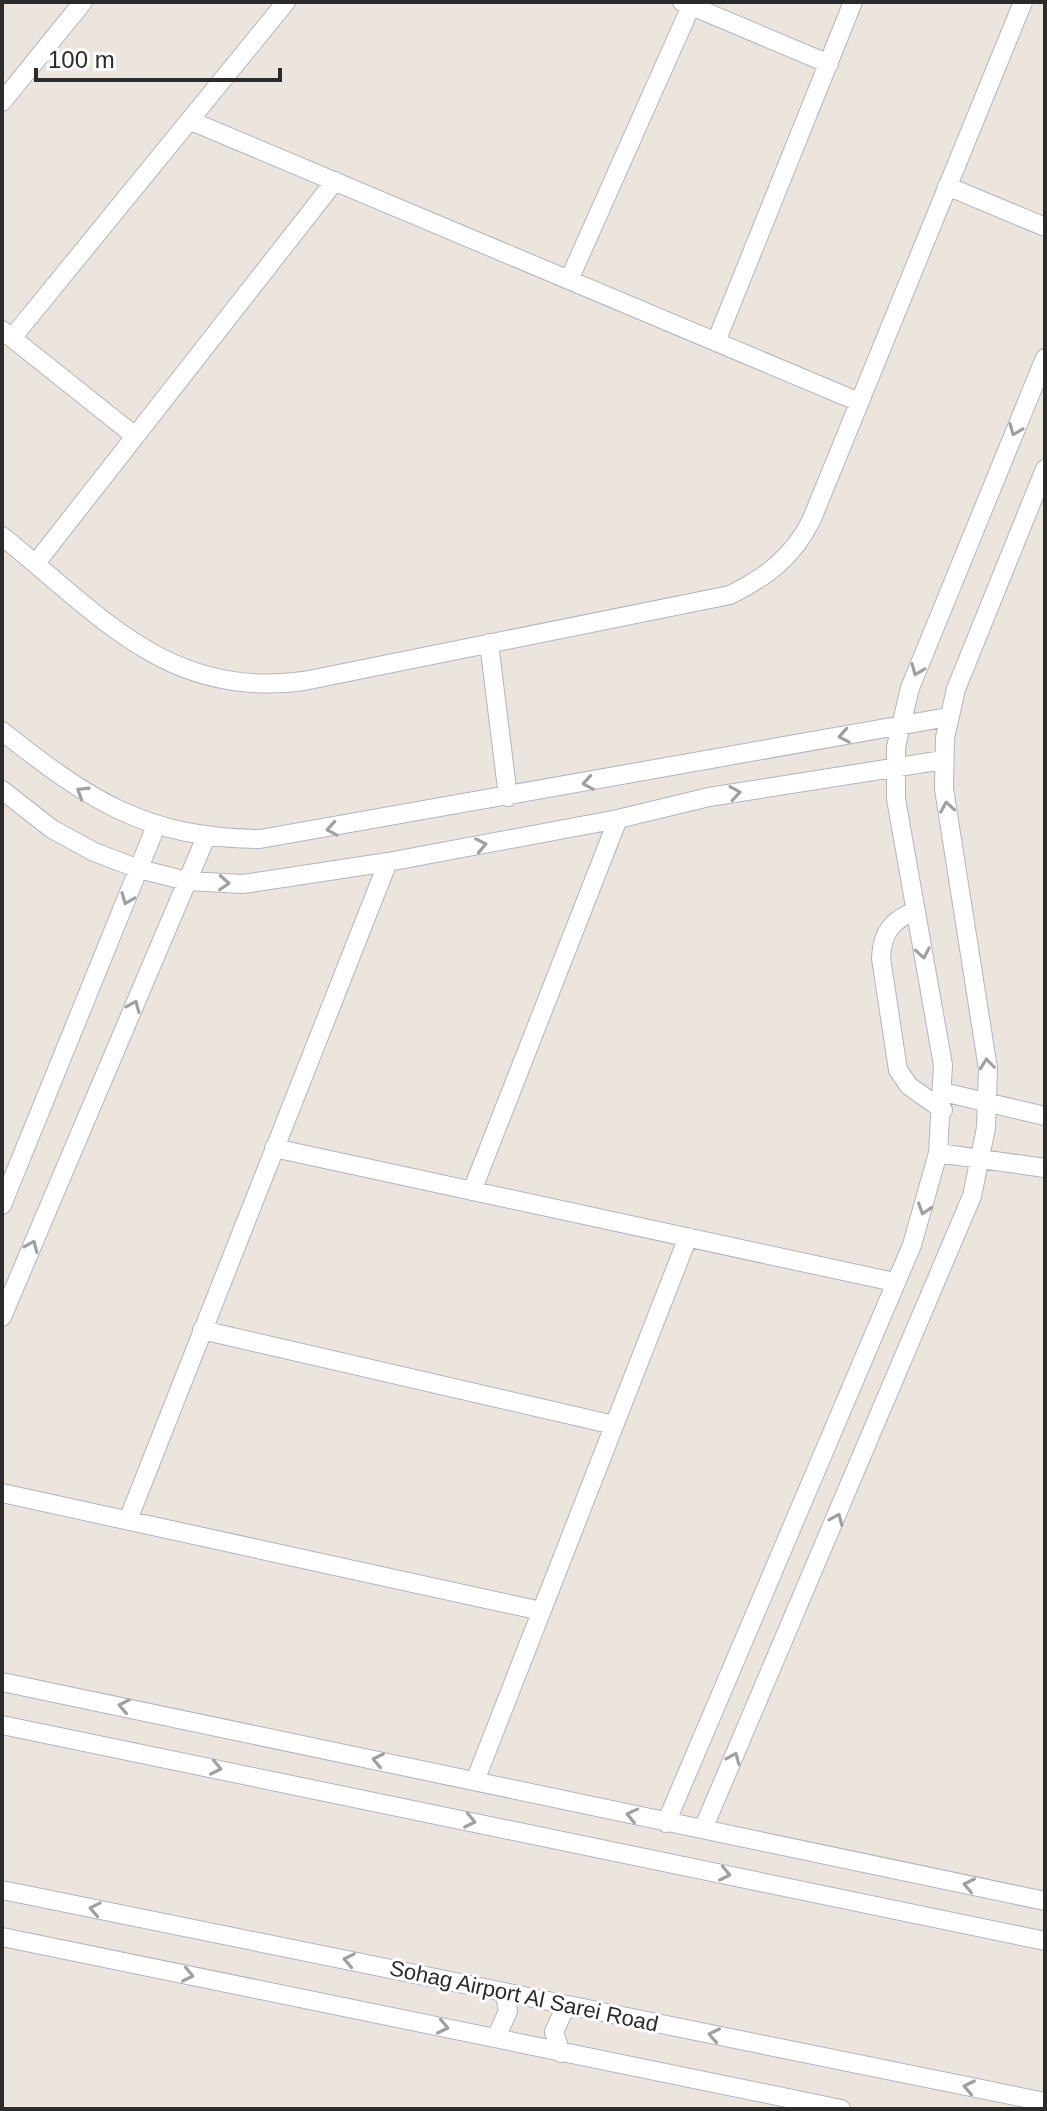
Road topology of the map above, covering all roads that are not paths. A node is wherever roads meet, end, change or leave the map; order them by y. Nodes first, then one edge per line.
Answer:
1 (83, 2) edge
2 (286, 2) edge
3 (853, 2) edge
4 (1023, 2) edge
5 (686, 4) edge
6 (829, 64) junction
7 (2, 102) edge
8 (191, 121) junction
9 (335, 181) junction
10 (947, 186) junction
11 (1045, 227) edge
12 (569, 280) junction
13 (7, 334) edge
14 (716, 342) junction
15 (1045, 358) edge
16 (859, 402) junction
17 (135, 436) junction
18 (1045, 469) edge
19 (2, 536) edge
20 (36, 563) junction
21 (489, 643) junction
22 (948, 717) junction
23 (900, 726) junction
24 (2, 731) edge
25 (943, 760) junction
26 (895, 769) junction
27 (2, 790) edge
28 (508, 797) junction
29 (618, 819) junction
30 (156, 826) junction
31 (206, 837) junction
32 (388, 862) junction
33 (139, 869) junction
34 (187, 881) junction
35 (916, 911) junction
36 (988, 1100) junction
37 (943, 1101) junction
38 (1045, 1116) edge
39 (274, 1148) junction
40 (938, 1153) junction
41 (982, 1156) junction
42 (1045, 1168) edge
43 (472, 1191) junction
44 (2, 1205) edge
45 (688, 1237) junction
46 (894, 1282) junction
47 (2, 1317) edge
48 (202, 1330) junction
49 (614, 1425) junction
50 (2, 1493) edge
51 (128, 1520) junction
52 (541, 1611) junction
53 (2, 1682) edge
54 (2, 1725) edge
55 (475, 1781) junction
56 (666, 1823) junction
57 (703, 1829) junction
58 (2, 1890) edge
59 (1045, 1901) edge
60 (2, 1937) edge
61 (1045, 1941) edge
62 (504, 1992) junction
63 (572, 2006) junction
64 (496, 2038) junction
65 (561, 2053) junction
66 (1045, 2102) edge
67 (841, 2109) edge

1 - 7 street
2 - 8 street
3 - 6 street
4 - 10 street
5 - 6 street
5 - 12 street
6 - 14 street
8 - 9 street
8 - 13 street
9 - 12 street
9 - 17 street
10 - 11 street
10 - 16 street
12 - 14 street
13 - 17 street
14 - 16 street
15 -> 23 street
16 - 21 street
17 - 20 street
18 - 22 street
19 - 20 street
20 - 21 street
21 - 28 street
22 - 23 street
22 - 25 street
23 - 26 street
23 -> 28 street
30 -> 24 street
25 - 26 street
36 -> 25 street
29 -> 26 street
26 - 35 street
27 - 33 street
28 -> 31 street
32 -> 29 street
29 - 43 street
30 - 31 street
30 - 33 street
31 - 34 street
34 -> 32 street
32 - 39 street
33 - 34 street
33 -> 44 street
47 -> 34 street
35 -> 37 street
35 - 37 street
36 - 37 street
36 - 38 street
36 - 41 street
37 - 40 street
39 - 43 street
39 - 48 street
40 - 41 street
40 -> 46 street
41 - 42 street
57 -> 41 street
43 - 45 street
45 - 46 street
45 - 49 street
46 - 56 street
48 - 49 street
48 - 51 street
49 - 52 street
50 - 51 street
51 - 52 street
52 - 55 street
55 -> 53 street
54 -> 61 street
56 -> 55 street
56 - 57 street
59 -> 57 street
62 -> 58 street, Sohag Airport Al Sarei Road
60 -> 64 street
62 - 63 street, Sohag Airport Al Sarei Road
62 - 64 street
63 - 65 street
66 -> 63 street, Sohag Airport Al Sarei Road
64 - 65 street
65 - 67 street

